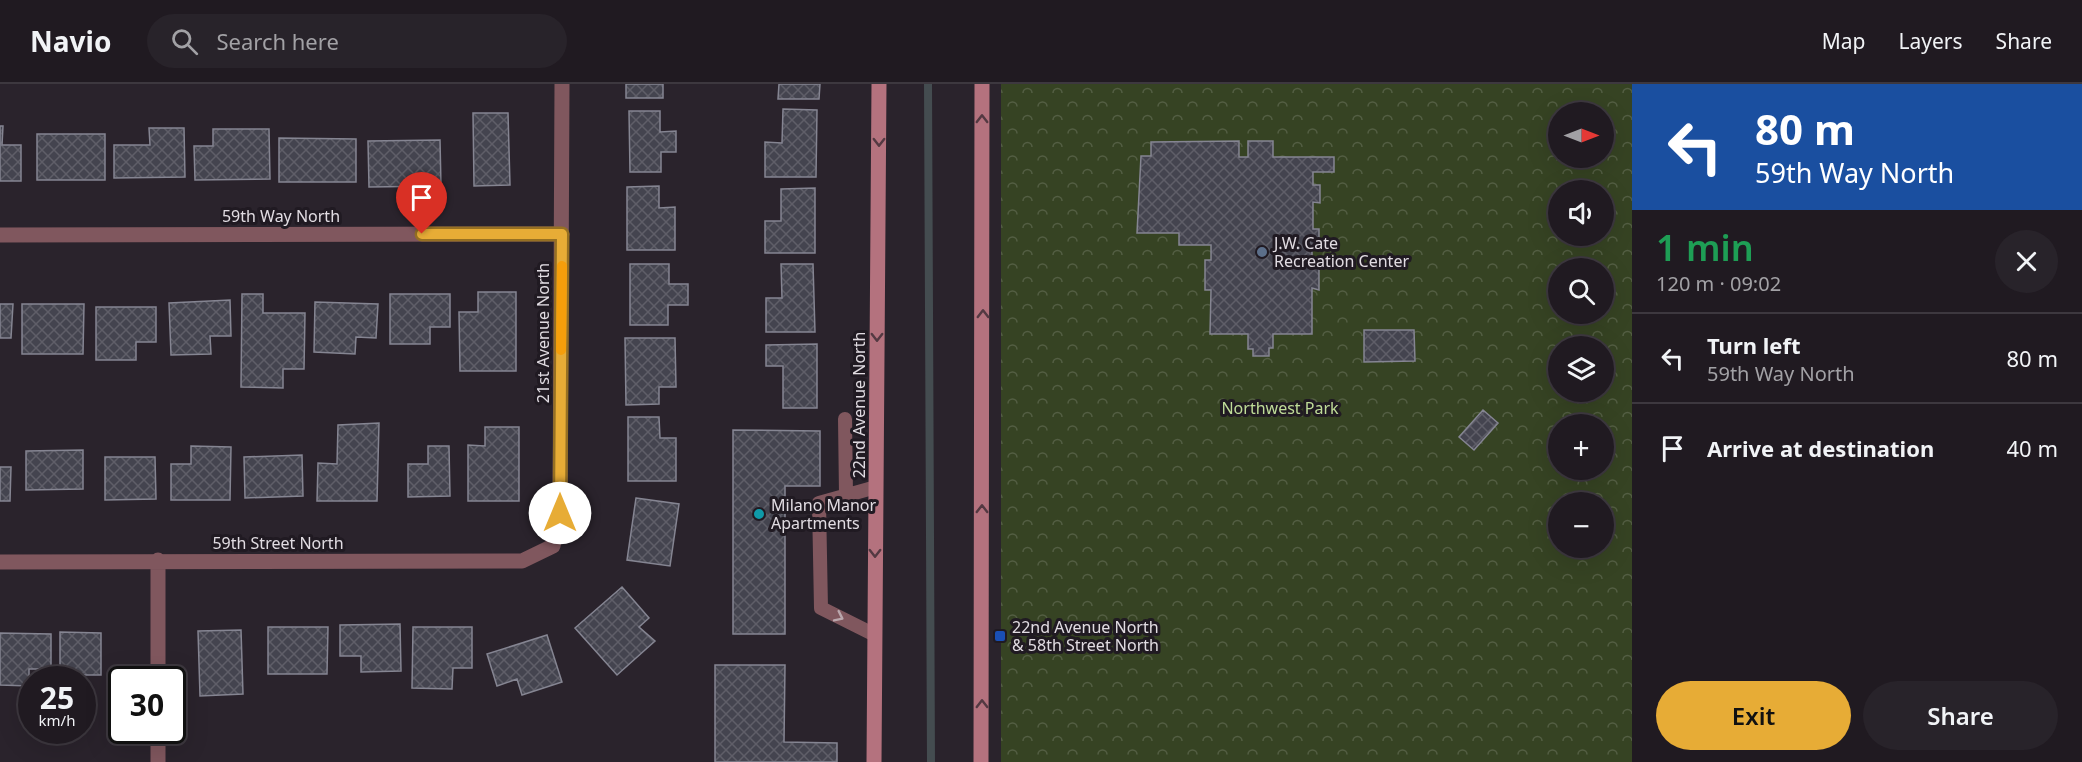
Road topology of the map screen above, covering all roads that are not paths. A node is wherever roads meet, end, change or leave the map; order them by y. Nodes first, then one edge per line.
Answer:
1 (562, 84) edge
2 (879, 84) edge
3 (982, 84) edge
4 (562, 234) junction
5 (0, 235) edge
6 (845, 420) dead end
7 (876, 487) junction
8 (846, 495) junction
9 (552, 546) joint
10 (158, 560) junction
11 (0, 562) edge
12 (875, 635) junction
13 (158, 666) edge
14 (158, 744) edge
15 (158, 762) edge
16 (874, 762) edge
17 (981, 762) edge

1 - 4 street, 21st Avenue North
2 -> 7 main road, 22nd Avenue North
17 -> 3 main road
4 - 5 street, 59th Way North
4 - 9 street, 21st Avenue North
6 - 8 lane
7 - 8 lane
7 -> 12 main road, 22nd Avenue North
8 -> 12 lane
9 - 10 street, 59th Street North
10 - 11 street, 59th Street North
10 - 13 street
12 - 16 main road, 22nd Avenue North
14 - 15 street

